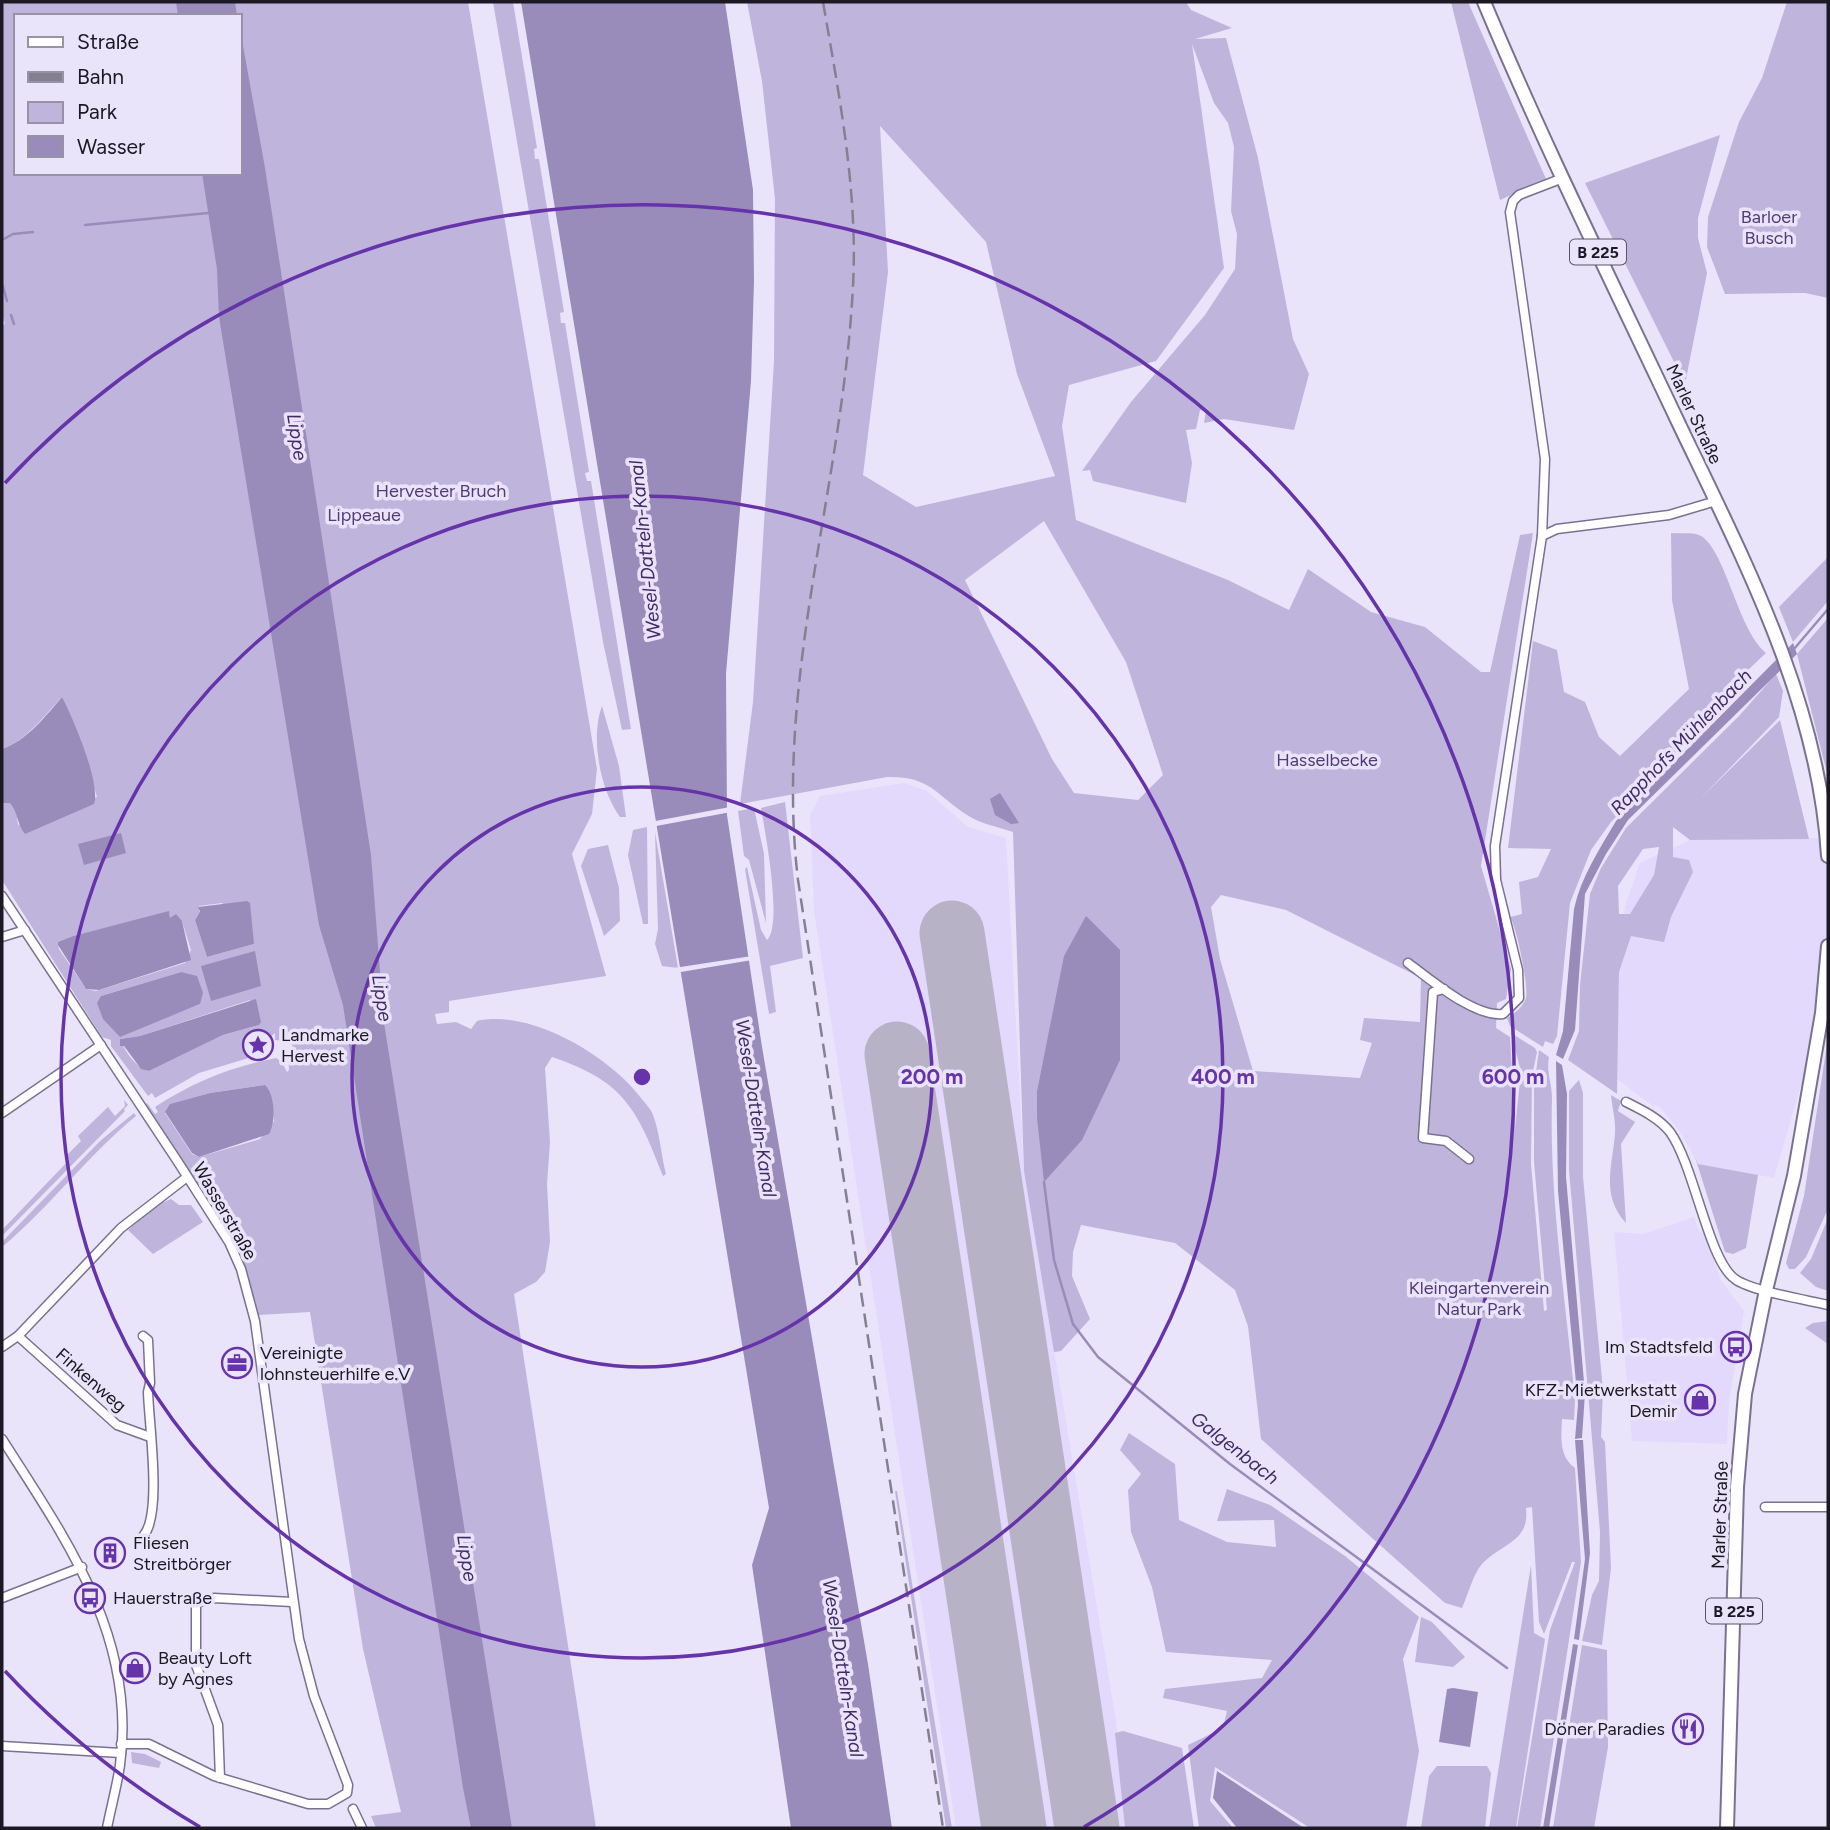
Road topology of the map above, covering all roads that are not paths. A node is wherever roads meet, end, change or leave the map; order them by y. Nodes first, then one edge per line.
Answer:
1 (1484, 2) edge
2 (1563, 178) junction
3 (1716, 500) junction
4 (1542, 536) junction
5 (1828, 856) edge
6 (2, 896) edge
7 (25, 930) junction
8 (2, 937) edge
9 (1828, 946) edge
10 (1408, 963) dead end
11 (1444, 989) junction
12 (101, 1045) junction
13 (1626, 1101) dead end
14 (2, 1113) edge
15 (1469, 1159) dead end
16 (187, 1177) junction
17 (1766, 1290) junction
18 (1828, 1305) edge
19 (18, 1336) junction
20 (143, 1336) dead end
21 (2, 1347) edge
22 (150, 1437) junction
23 (2, 1439) edge
24 (1765, 1507) dead end
25 (1828, 1507) edge
26 (145, 1535) dead end
27 (82, 1567) junction
28 (2, 1598) edge
29 (292, 1602) junction
30 (2, 1746) edge
31 (121, 1749) junction
32 (220, 1778) junction
33 (353, 1809) dead end
34 (107, 1828) edge
35 (362, 1828) edge
36 (1727, 1828) edge

1 - 2 main road, Marler Straße / B 225
2 - 3 main road, Marler Straße / B 225
2 - 4 street
3 - 4 street
3 - 5 main road, Marler Straße / B 225
4 - 11 street
6 - 7 street, Wasserstraße
7 - 8 street
7 - 12 street, Wasserstraße
9 - 17 main road, Marler Straße / B 225
10 - 11 street
11 - 15 street
12 - 14 street
12 - 16 street, Wasserstraße
13 - 17 street
16 - 19 street
16 - 29 street, Wasserstraße
17 - 18 street
17 - 36 main road, Marler Straße / B 225
19 - 21 street
19 - 22 street, Finkenweg
20 - 22 street, Finkenweg
22 - 26 street, Finkenweg
23 - 27 street
24 - 25 street
27 - 28 street
27 - 31 street
29 - 32 street
29 - 32 street, Wasserstraße
30 - 31 street
31 - 32 street
31 - 34 street
33 - 35 street

